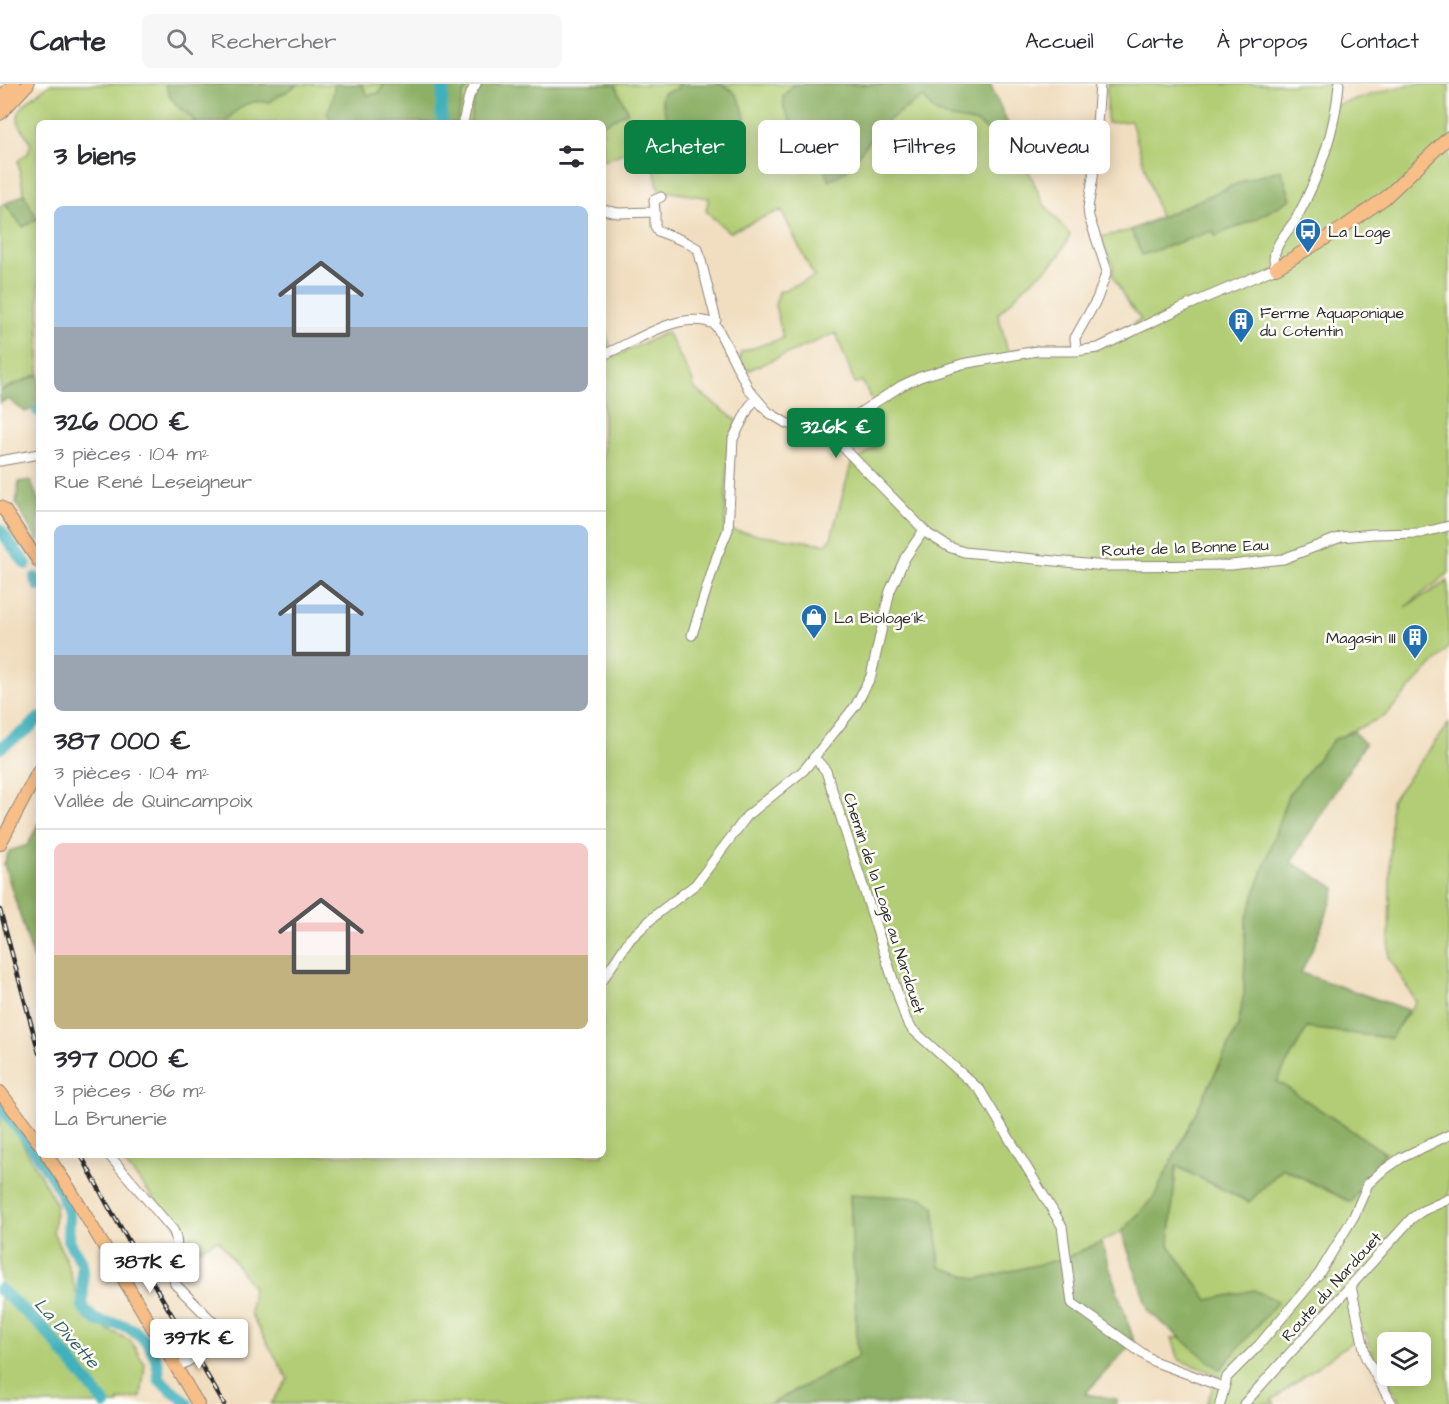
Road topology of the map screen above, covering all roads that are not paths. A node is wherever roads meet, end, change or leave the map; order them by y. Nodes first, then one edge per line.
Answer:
1 (14, 84) edge
2 (28, 84) edge
3 (476, 84) edge
4 (1100, 84) edge
5 (1340, 84) edge
6 (0, 98) edge
7 (0, 114) edge
8 (464, 120) edge
9 (1449, 137) edge
10 (661, 197) dead end
11 (606, 211) edge
12 (655, 212) junction
13 (1276, 268) junction
14 (714, 324) junction
15 (1076, 351) junction
16 (606, 354) edge
17 (755, 400) junction
18 (831, 438) junction
19 (36, 455) edge
20 (0, 461) edge
21 (0, 507) edge
22 (1449, 526) edge
23 (924, 530) junction
24 (36, 558) edge
25 (692, 635) dead end
26 (814, 757) junction
27 (36, 776) edge
28 (0, 844) edge
29 (606, 974) edge
30 (0, 1092) edge
31 (1449, 1135) edge
32 (36, 1139) edge
33 (49, 1158) edge
34 (112, 1158) edge
35 (1449, 1199) edge
36 (1351, 1286) junction
37 (176, 1368) junction
38 (1223, 1387) junction
39 (198, 1404) edge
40 (1221, 1404) edge
41 (1244, 1404) edge
42 (1392, 1404) edge

1 - 6 main road
2 - 7 main road
3 - 8 street
4 - 15 street
5 - 13 street
9 - 13 main road
10 - 12 street
11 - 12 street
12 - 14 street
13 - 15 street
14 - 16 street
14 - 17 street
15 - 18 street
17 - 18 street
17 - 25 street
18 - 23 street, Route de la Bonne Eau
19 - 20 street
21 - 24 main road
22 - 23 street, Route de la Bonne Eau
23 - 26 street
26 - 29 street
26 - 38 street, Chemin de la Loge au Nardouet
27 - 28 main road
30 - 32 main road
31 - 38 street
33 - 37 main road
34 - 37 street
35 - 36 street, Route du Nardouet
36 - 41 street, Route du Nardouet
36 - 42 street
37 - 39 main road
38 - 40 street

